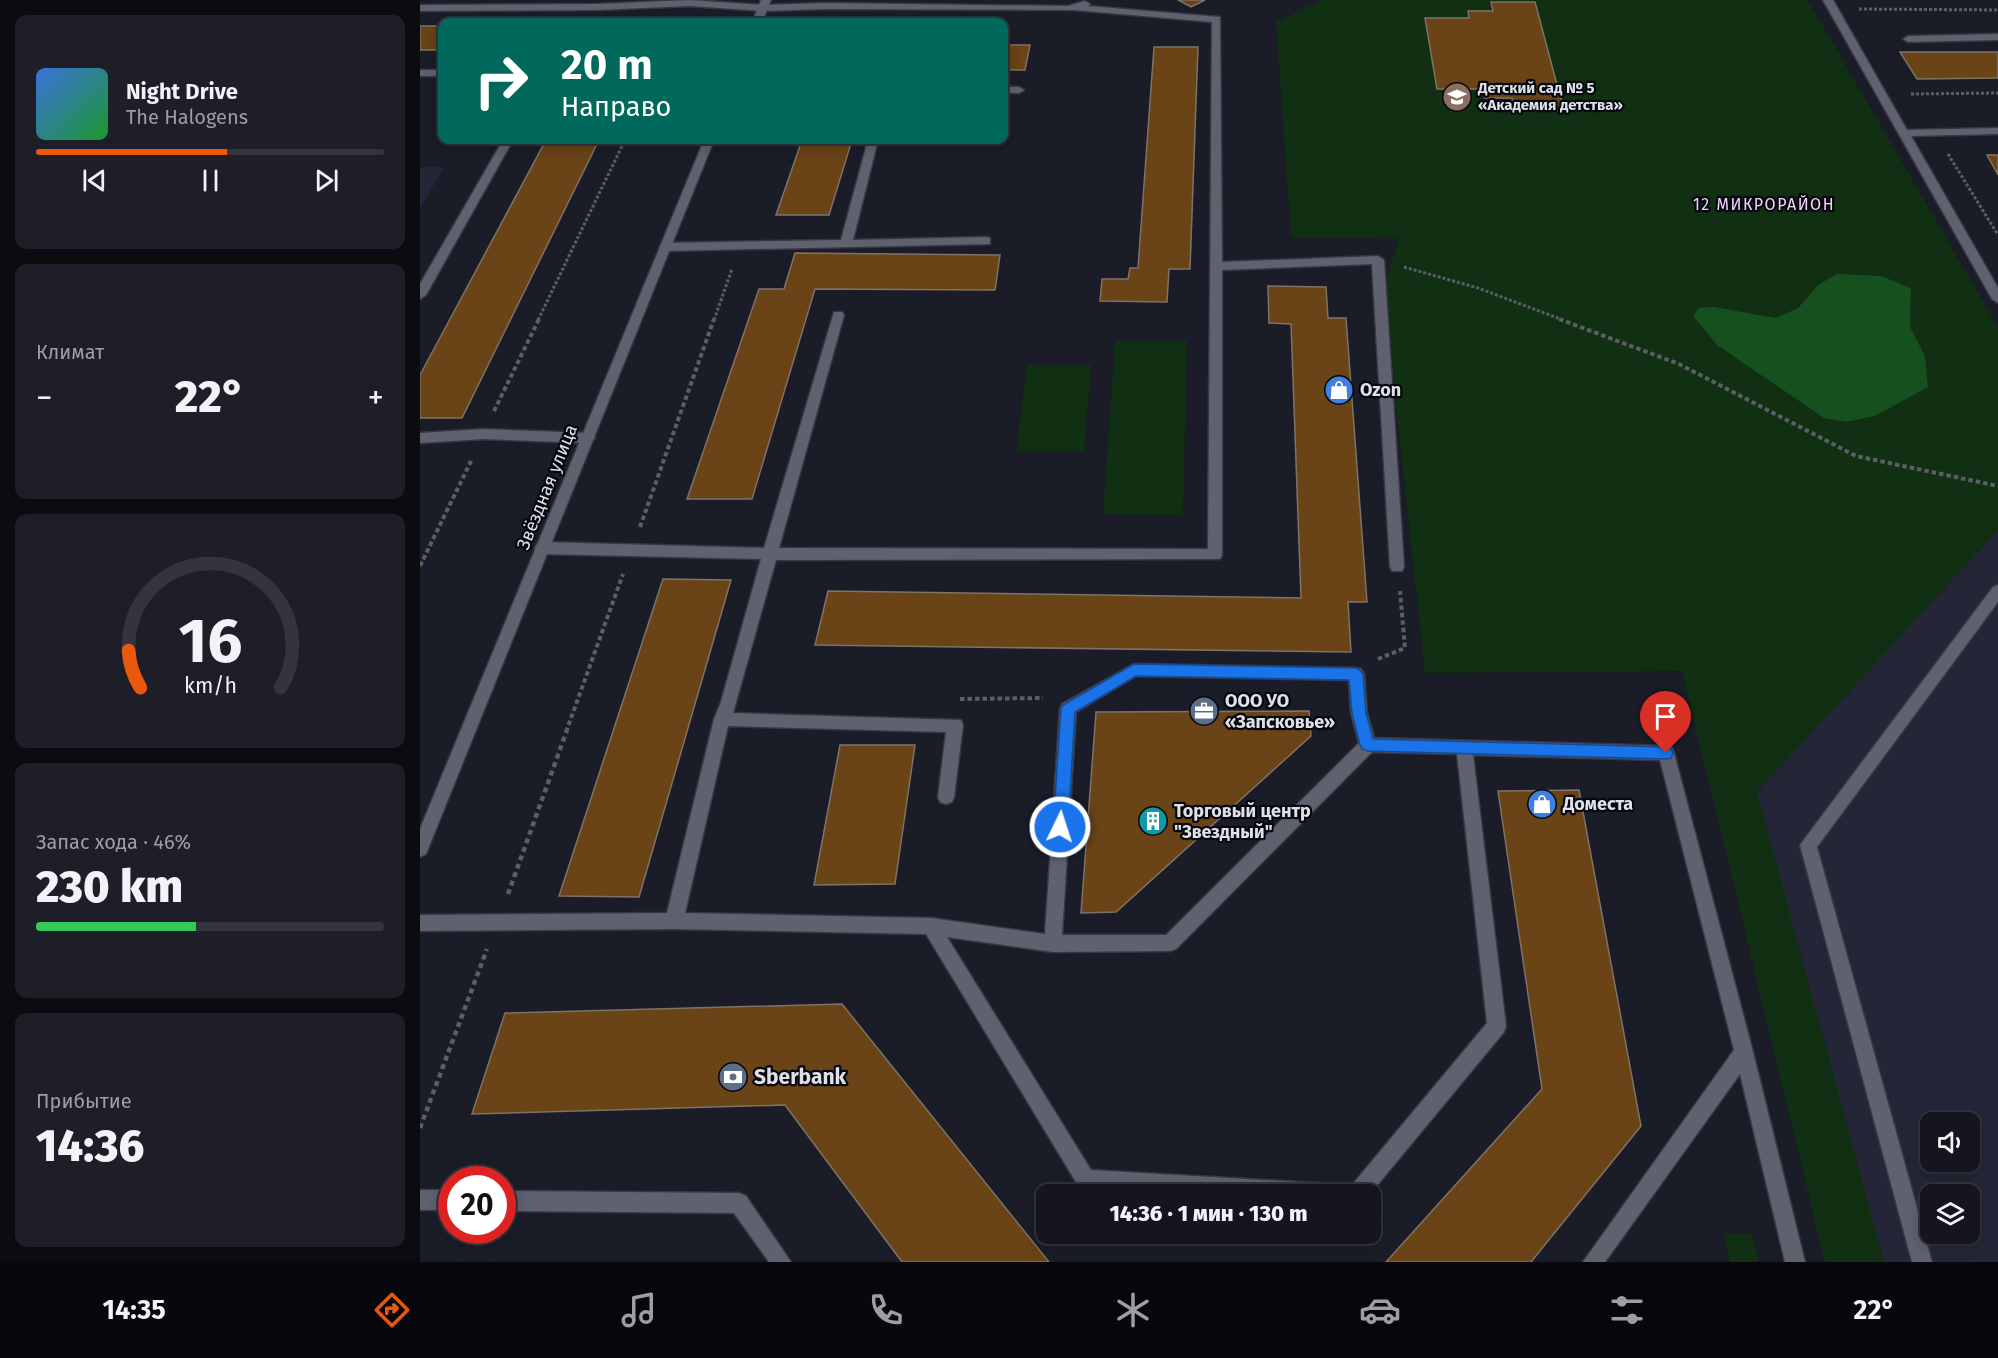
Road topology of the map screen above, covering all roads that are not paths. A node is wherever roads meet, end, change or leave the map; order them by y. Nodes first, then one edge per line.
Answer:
1 (1094, 0) edge
2 (1828, 0) edge
3 (600, 4) edge
4 (764, 4) edge
5 (1072, 6) edge
6 (420, 8) edge
7 (759, 18) edge
8 (1998, 37) edge
9 (1908, 39) dead end
10 (420, 73) edge
11 (438, 73) edge
12 (1008, 90) edge
13 (1019, 90) dead end
14 (1998, 131) edge
15 (1904, 133) junction
16 (506, 144) edge
17 (707, 144) edge
18 (872, 144) edge
19 (986, 241) dead end
20 (846, 243) junction
21 (665, 247) junction
22 (1217, 266) junction
23 (420, 295) edge
24 (1998, 299) edge
25 (838, 315) dead end
26 (420, 438) edge
27 (588, 438) junction
28 (542, 548) junction
29 (770, 554) junction
30 (1397, 567) road end
31 (1998, 591) edge
32 (722, 719) junction
33 (1368, 745) junction
34 (1464, 748) junction
35 (946, 797) dead end
36 (420, 849) edge
37 (674, 921) junction
38 (420, 923) edge
39 (931, 926) junction
40 (1053, 944) junction
41 (1744, 1052) junction
42 (1161, 1184) edge
43 (1365, 1184) edge
44 (420, 1200) edge
45 (438, 1200) edge
46 (516, 1201) edge
47 (781, 1262) edge
48 (1593, 1262) edge
49 (1795, 1262) edge
50 (1922, 1262) edge

1 - 5 street
2 - 15 street
3 - 4 street
3 - 6 street
4 - 5 street
4 - 7 street
5 - 22 street
8 - 9 street
10 - 11 street
12 - 13 street
14 - 15 street
15 - 24 street
16 - 23 street
17 - 21 street, Звёздная улица
18 - 20 street
19 - 20 street
20 - 21 street
21 - 27 street, Звёздная улица
22 - 29 street
22 - 30 street
25 - 29 street
26 - 27 street
27 - 28 street, Звёздная улица
28 - 29 street
28 - 36 street, Звёздная улица
29 - 32 street
31 - 50 street
32 - 35 street
32 - 37 street
33 - 34 street
33 - 40 street
33 - 40 street
34 - 41 street
34 - 43 street
37 - 38 street
37 - 39 street
39 - 40 street
39 - 42 street
41 - 48 street
41 - 49 street
44 - 45 street
46 - 47 street

